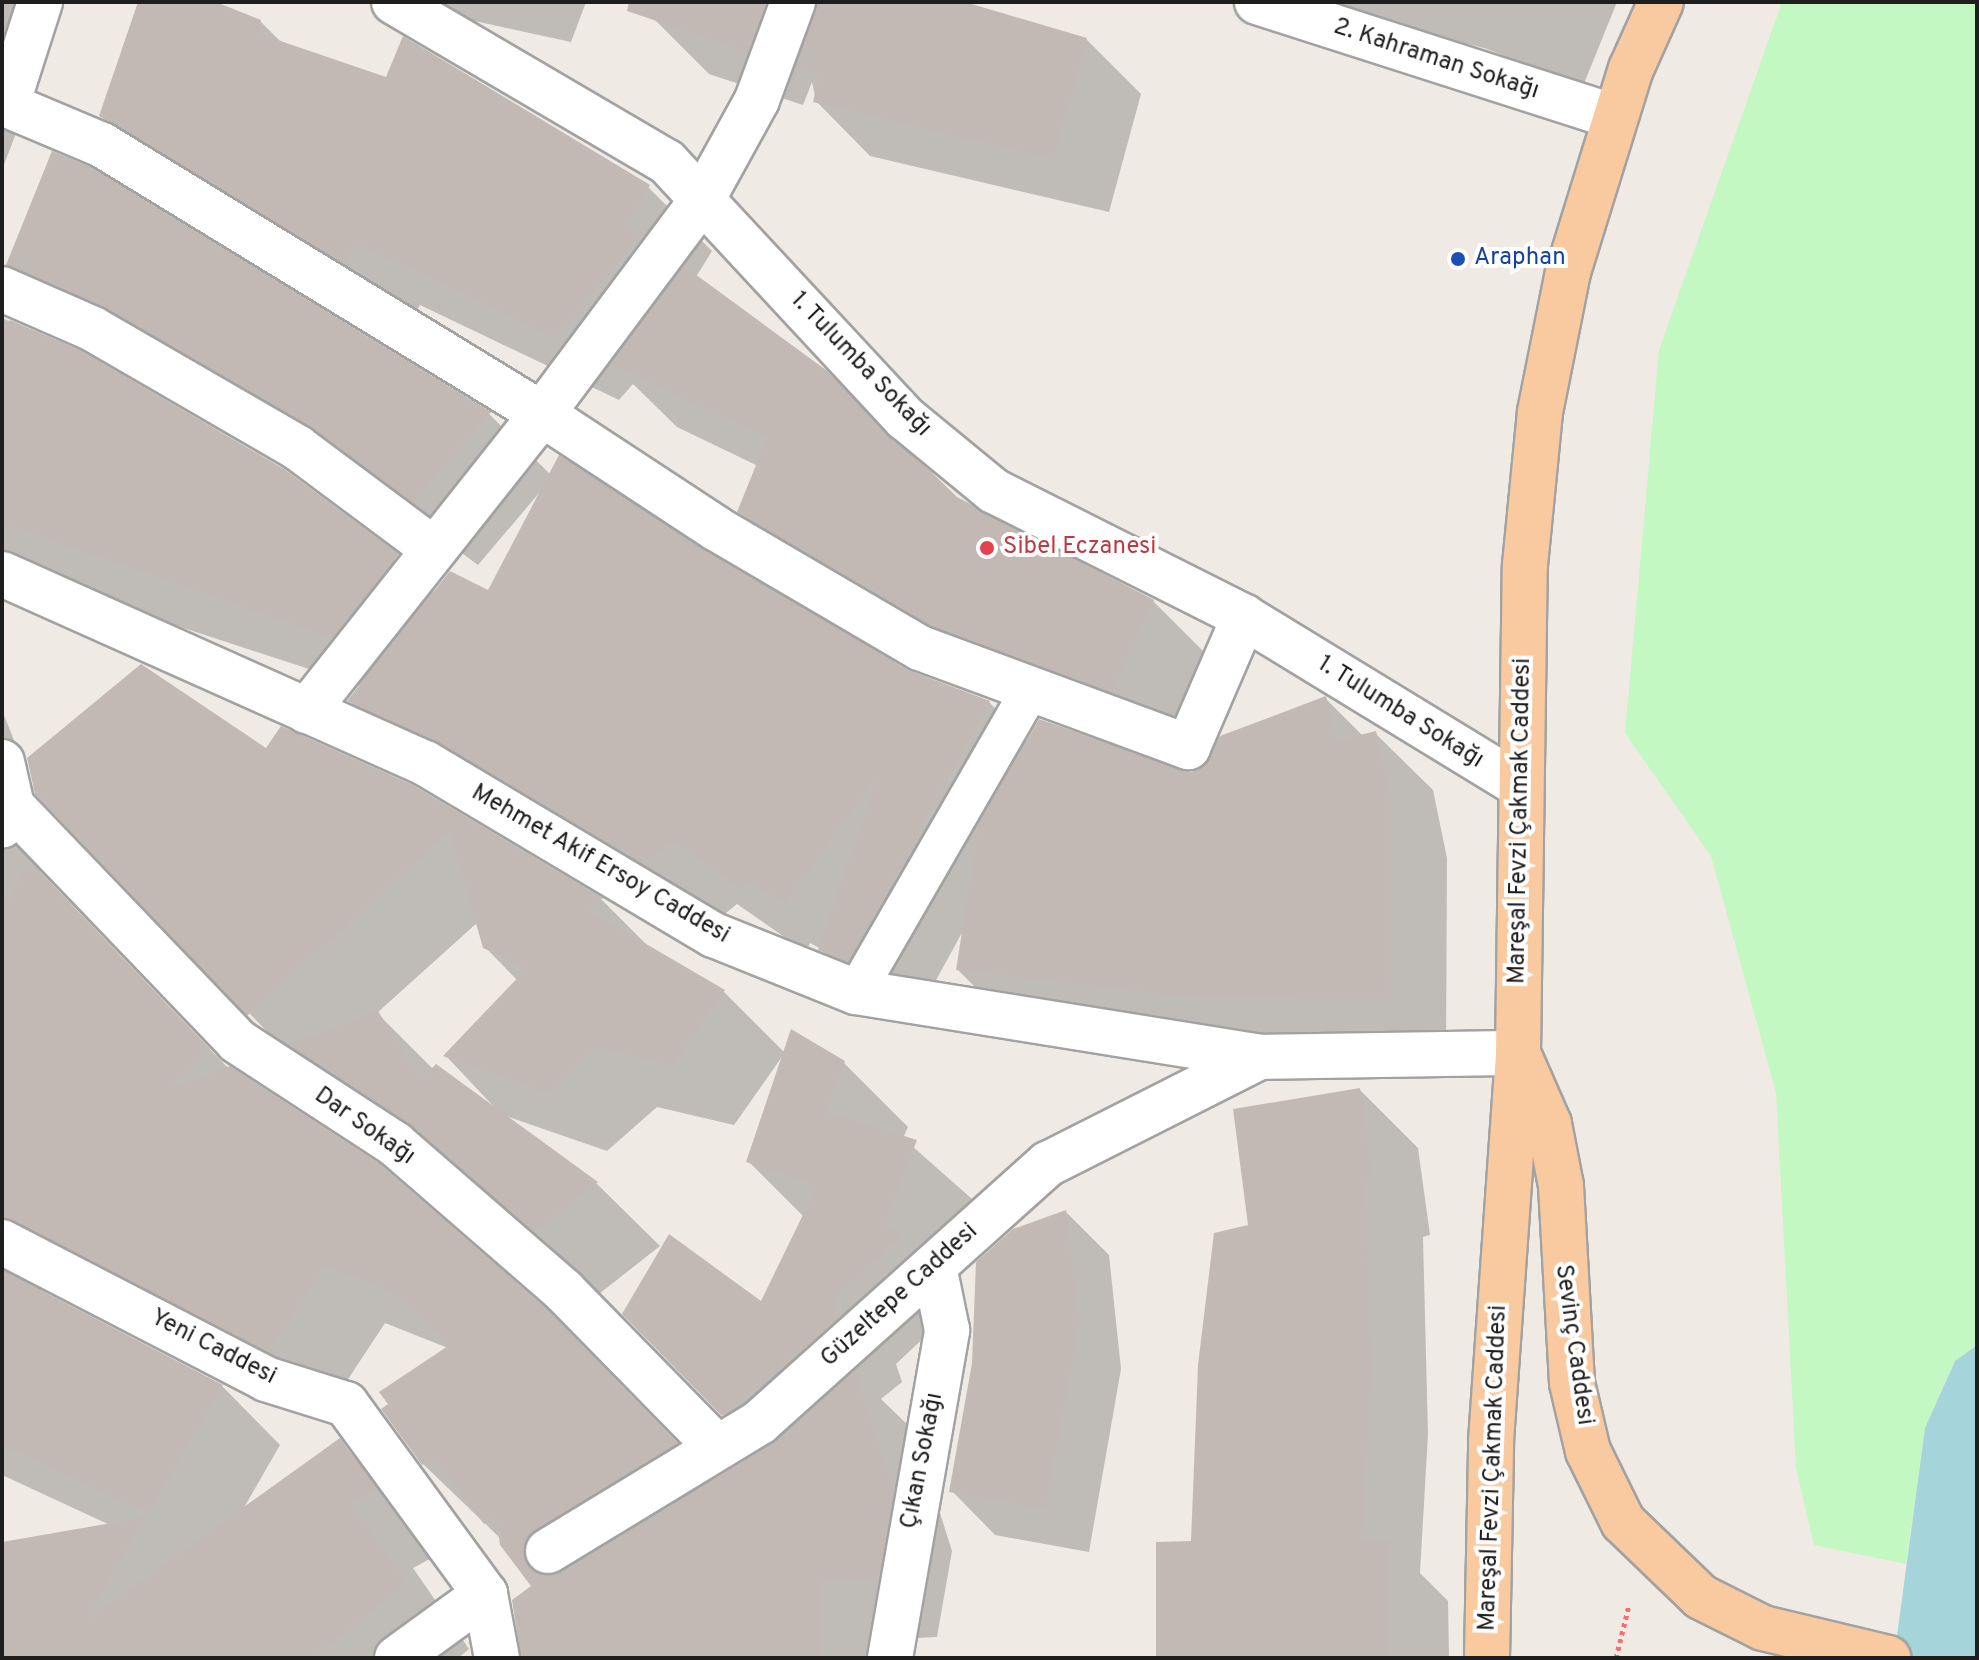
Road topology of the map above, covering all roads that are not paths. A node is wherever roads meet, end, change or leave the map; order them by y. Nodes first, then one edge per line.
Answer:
1 (40, 2) edge
2 (394, 2) edge
3 (793, 2) edge
4 (1257, 2) edge
5 (1661, 2) edge
6 (4, 113) edge
7 (1615, 117) junction
8 (702, 200) junction
9 (2, 289) edge
10 (542, 414) junction
11 (431, 547) junction
12 (2, 574) edge
13 (1244, 617) junction
14 (1031, 689) junction
15 (307, 711) junction
16 (2, 762) edge
17 (1521, 786) junction
18 (7, 816) edge
19 (856, 992) junction
20 (1518, 1053) junction
21 (1260, 1057) junction
22 (2, 1242) edge
23 (934, 1266) junction
24 (717, 1447) junction
25 (548, 1551) dead end
26 (485, 1594) junction
27 (397, 1658) edge
28 (497, 1658) edge
29 (890, 1658) edge
30 (1487, 1658) edge
31 (1888, 1658) edge

1 - 6 street
2 - 8 street, 1. Tulumba Sokağı
3 - 8 street
4 - 7 street, 2. Kahraman Sokağı
5 - 7 main road, Mareşal Fevzi Çakmak Caddesi
6 - 10 street
7 - 17 main road, Mareşal Fevzi Çakmak Caddesi
8 - 10 street
8 - 13 street, 1. Tulumba Sokağı
9 - 11 street
10 - 11 street
10 - 14 street
11 - 15 street
12 - 15 street, Mehmet Akif Ersoy Caddesi
13 - 14 street
13 - 17 street, 1. Tulumba Sokağı
14 - 19 lane
15 - 19 street, Mehmet Akif Ersoy Caddesi
16 - 18 street
17 - 20 main road, Mareşal Fevzi Çakmak Caddesi
18 - 24 street, Dar Sokağı
19 - 21 street, Mehmet Akif Ersoy Caddesi
20 - 21 street, Mehmet Akif Ersoy Caddesi
20 - 30 main road, Mareşal Fevzi Çakmak Caddesi
20 - 31 main road, Sevinç Caddesi
21 - 23 street, Güzeltepe Caddesi
22 - 26 street, Yeni Caddesi
23 - 24 street, Güzeltepe Caddesi
23 - 29 street, Çıkan Sokağı
24 - 25 street, Güzeltepe Caddesi
26 - 27 street
26 - 28 street

